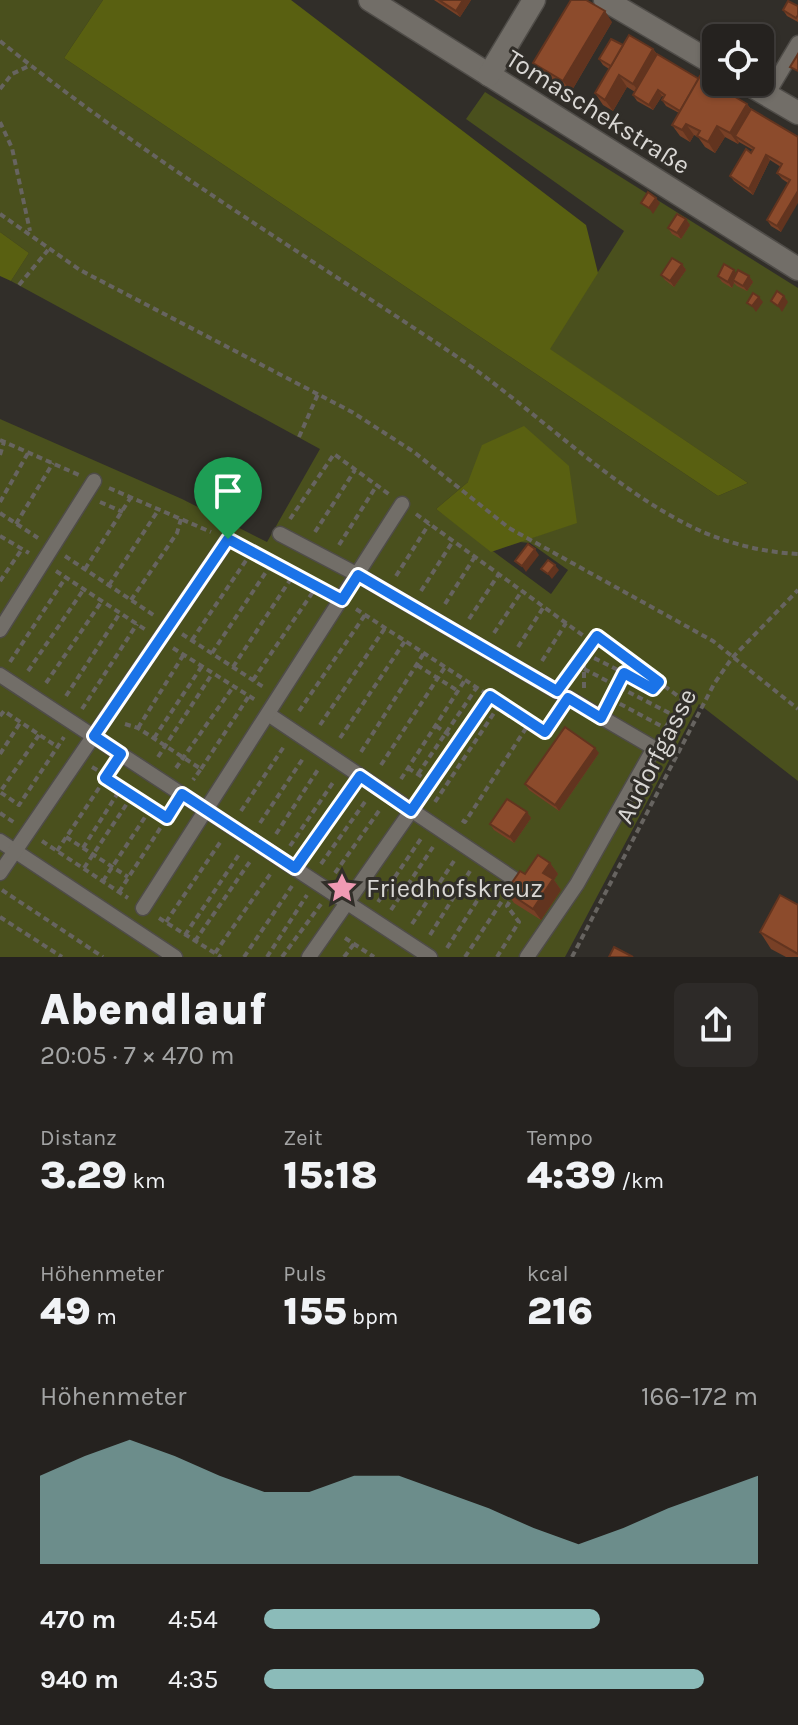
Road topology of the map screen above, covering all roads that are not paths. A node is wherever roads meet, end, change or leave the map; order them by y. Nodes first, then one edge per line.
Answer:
1 (370, 0) edge
2 (534, 0) edge
3 (605, 0) edge
4 (798, 43) edge
5 (702, 57) edge
6 (489, 75) junction
7 (774, 83) edge
8 (769, 96) edge
9 (798, 113) edge
10 (798, 269) edge
11 (94, 481) road end
12 (402, 504) road end
13 (280, 534) road end
14 (228, 539) road end
15 (358, 575) junction
16 (0, 630) edge
17 (1, 675) edge
18 (269, 712) junction
19 (94, 736) junction
20 (206, 810) junction
21 (411, 811) junction
22 (0, 841) edge
23 (14, 850) junction
24 (0, 873) edge
25 (520, 883) edge
26 (347, 903) junction
27 (143, 908) road end
28 (419, 950) edge
29 (175, 957) edge
30 (309, 957) edge
31 (527, 957) edge

1 - 6 street, Tomaschekstraße
2 - 6 street
3 - 5 street
4 - 7 lane
6 - 10 street, Tomaschekstraße
8 - 9 street
11 - 16 lane
12 - 15 lane
13 - 15 lane
14 - 19 lane
15 - 18 lane
15 - 31 lane
17 - 19 lane
18 - 20 lane
18 - 21 lane
19 - 20 lane
19 - 23 lane
20 - 26 lane
20 - 27 lane
21 - 25 lane
21 - 26 lane
22 - 23 lane
23 - 24 lane
23 - 29 lane
26 - 28 lane
26 - 30 lane

